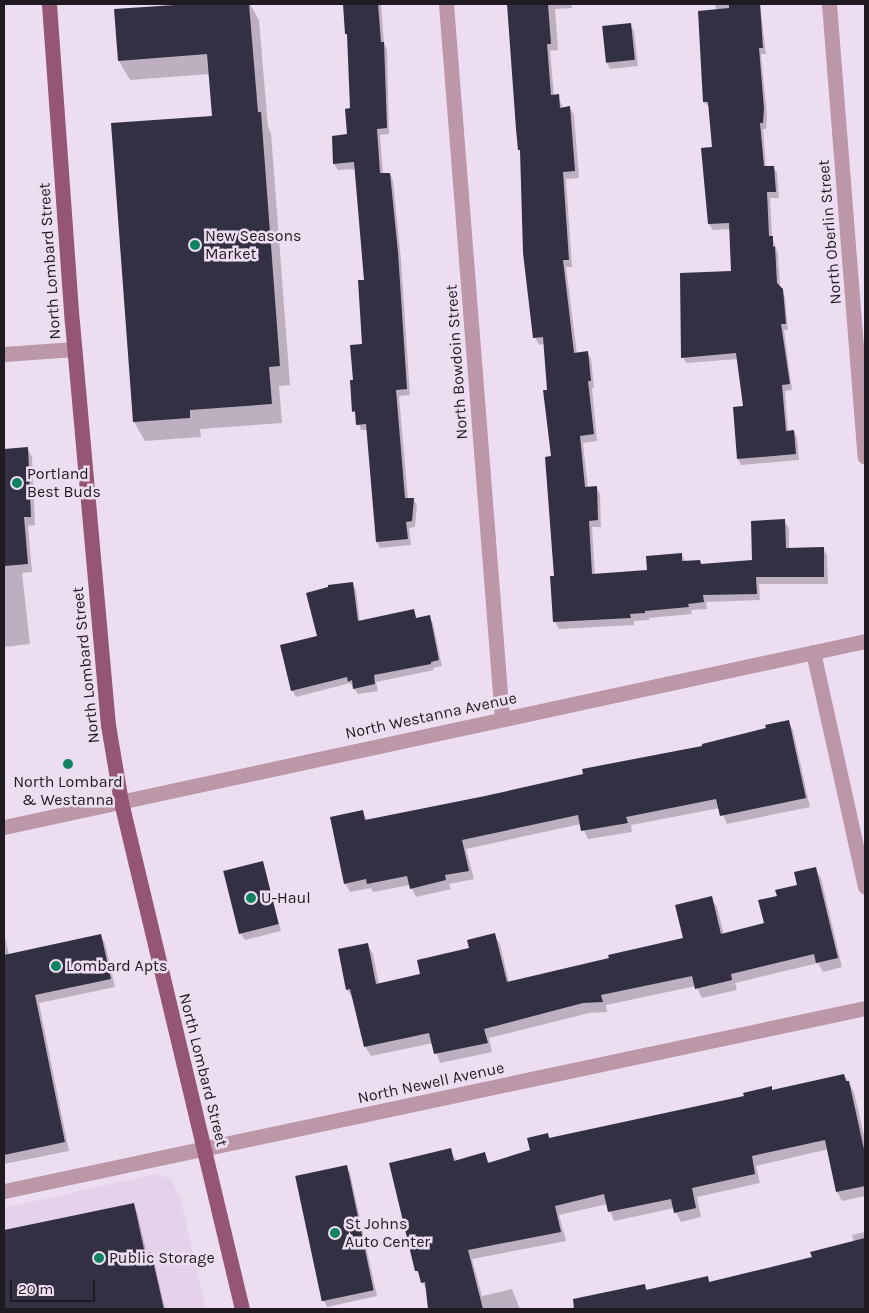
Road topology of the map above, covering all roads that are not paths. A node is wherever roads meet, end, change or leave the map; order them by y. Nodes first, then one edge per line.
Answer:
1 (49, 4) edge
2 (446, 4) edge
3 (829, 4) edge
4 (74, 349) junction
5 (4, 354) edge
6 (865, 457) edge
7 (865, 641) edge
8 (813, 652) junction
9 (502, 718) junction
10 (121, 802) junction
11 (4, 827) edge
12 (865, 886) edge
13 (865, 1008) edge
14 (204, 1148) junction
15 (4, 1191) edge
16 (242, 1309) edge

1 - 4 main road, North Lombard Street
2 - 9 street, North Bowdoin Street
3 - 6 street, North Oberlin Street
4 - 5 street
4 - 10 main road, North Lombard Street
7 - 8 street, North Westanna Avenue
8 - 9 street, North Westanna Avenue
8 - 12 street
9 - 10 street, North Westanna Avenue
10 - 11 street, North Westanna Avenue
10 - 14 main road, North Lombard Street
13 - 14 street, North Newell Avenue
14 - 15 street, North Newell Avenue
14 - 16 main road, North Lombard Street

